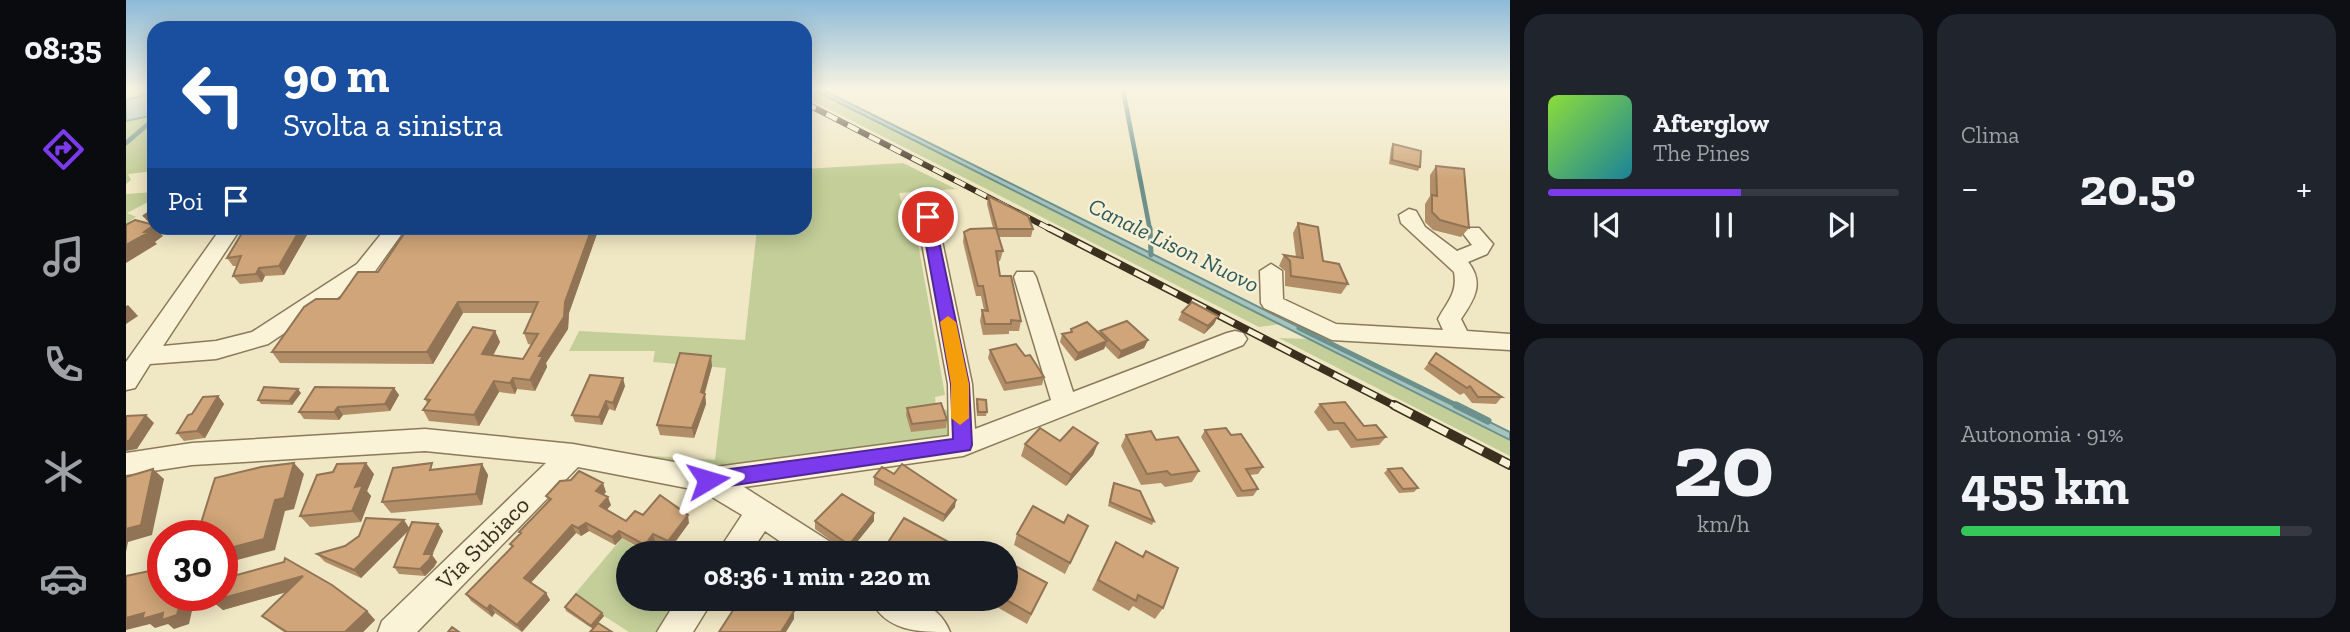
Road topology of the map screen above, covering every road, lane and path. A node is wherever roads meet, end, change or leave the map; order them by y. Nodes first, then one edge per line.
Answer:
1 (1409, 215) dead end
2 (928, 217) dead end
3 (1472, 232) edge
4 (226, 235) edge
5 (391, 235) edge
6 (1458, 259) junction
7 (1271, 271) dead end
8 (1025, 278) dead end
9 (1458, 337) junction
10 (1235, 339) dead end
11 (1510, 342) edge
12 (144, 356) junction
13 (126, 382) edge
14 (1065, 406) junction
15 (963, 445) junction
16 (573, 455) junction
17 (126, 464) edge
18 (708, 480) junction
19 (762, 512) junction
20 (741, 541) edge
21 (804, 541) edge
22 (688, 611) edge
23 (904, 611) edge
24 (394, 632) edge
25 (673, 632) edge
26 (934, 632) edge

1 - 6 street
2 - 15 street
3 - 6 street
4 - 12 street
5 - 12 street
6 - 9 street
7 - 9 street
8 - 14 street
9 - 11 street
10 - 14 street
12 - 13 street
14 - 15 street
15 - 18 street
16 - 17 street
16 - 18 street
16 - 24 street, Via Subiaco
18 - 19 street
19 - 20 street
19 - 21 street
22 - 25 street
23 - 26 street

